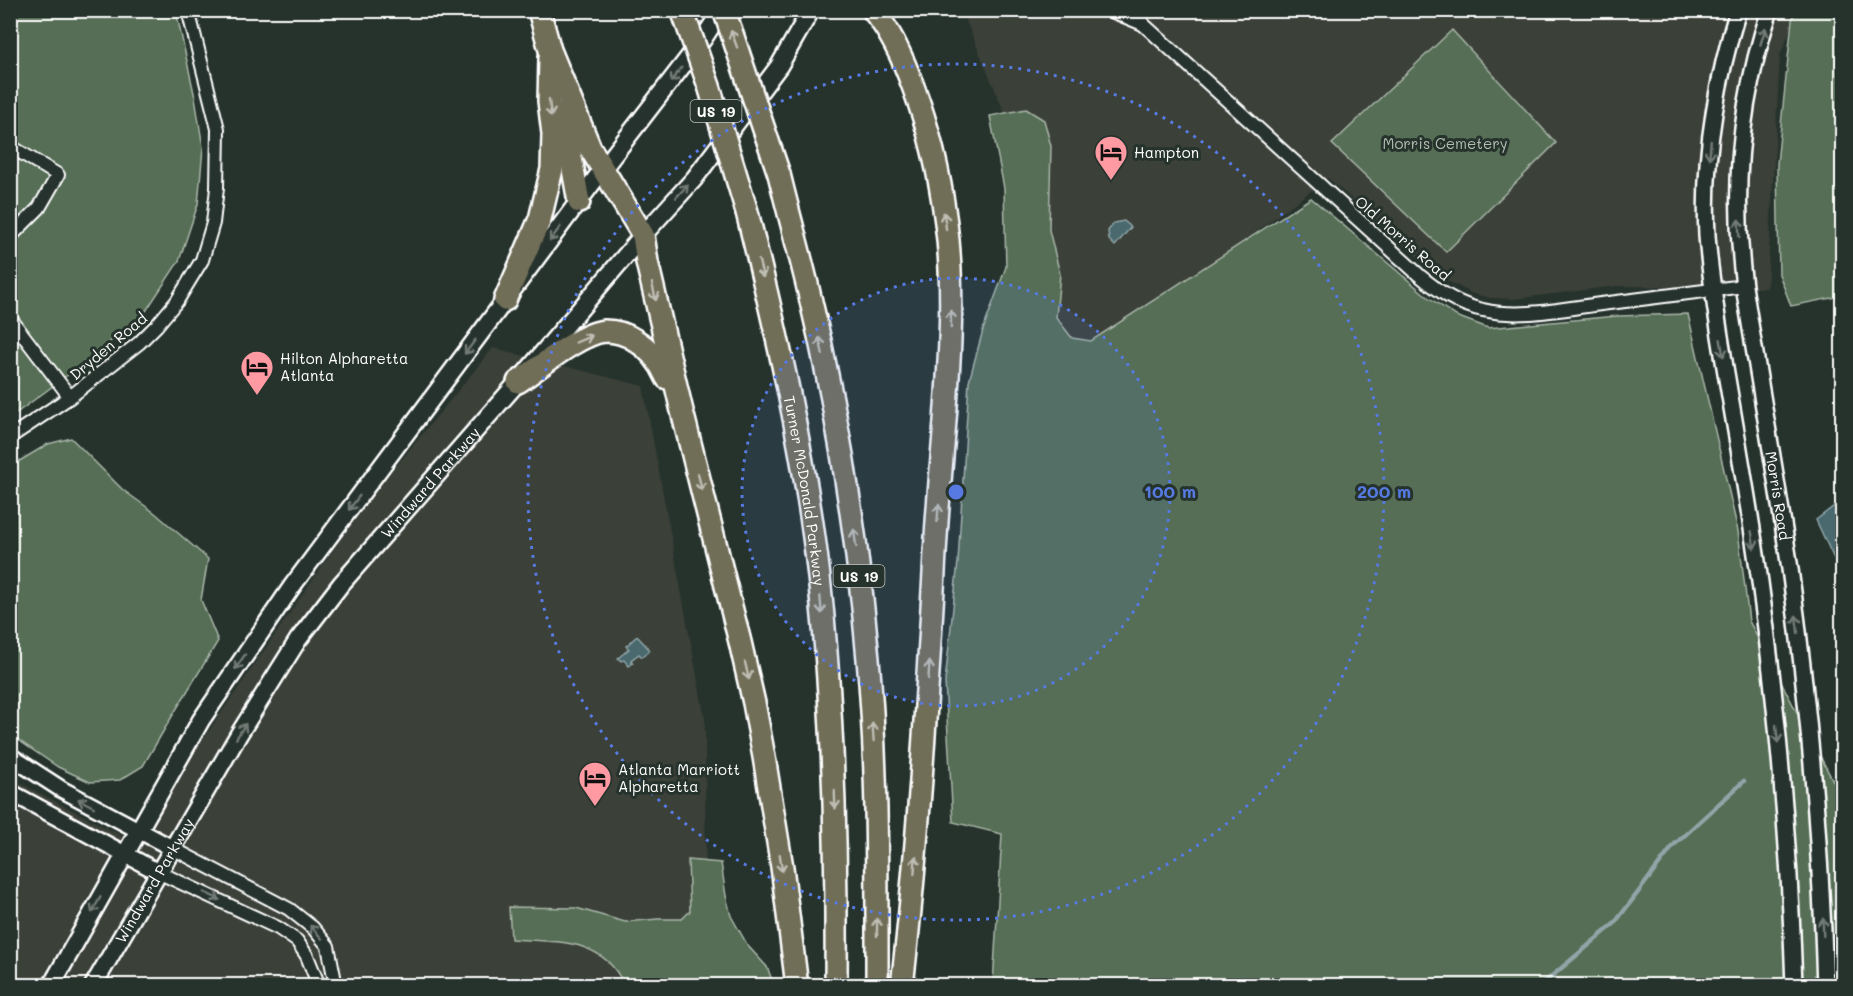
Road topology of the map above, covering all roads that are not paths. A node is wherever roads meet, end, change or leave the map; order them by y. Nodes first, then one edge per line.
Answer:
1 (188, 10) edge
2 (539, 10) edge
3 (682, 10) edge
4 (723, 10) edge
5 (811, 10) edge
6 (1109, 10) edge
7 (1136, 10) edge
8 (1738, 10) edge
9 (1770, 10) edge
10 (880, 15) edge
11 (1143, 24) junction
12 (550, 50) junction
13 (570, 98) junction
14 (10, 146) edge
15 (602, 170) junction
16 (579, 202) junction
17 (10, 234) edge
18 (643, 235) junction
19 (1744, 286) junction
20 (1713, 290) junction
21 (505, 300) junction
22 (10, 318) edge
23 (518, 382) junction
24 (70, 397) junction
25 (681, 407) junction
26 (10, 437) edge
27 (10, 756) edge
28 (10, 792) edge
29 (138, 830) junction
30 (172, 848) junction
31 (125, 854) junction
32 (159, 872) junction
33 (51, 986) edge
34 (93, 986) edge
35 (319, 986) edge
36 (336, 986) edge
37 (797, 986) edge
38 (836, 986) edge
39 (877, 986) edge
40 (903, 986) edge
41 (1794, 986) edge
42 (1825, 986) edge

1 - 24 street, Dryden Road
2 - 12 highway
3 -> 38 highway, Turner McDonald Parkway / US 19, bridge
4 -> 15 main road
39 -> 4 highway, US 19, bridge
18 -> 5 main road, Windward Parkway
6 - 11 street, Old Morris Road
7 - 11 street, Old Morris Road
8 -> 20 street, Morris Road
19 -> 9 street, Morris Road
40 -> 10 highway
11 - 20 street, Old Morris Road
12 - 13 highway
12 -> 21 highway
13 - 15 highway
13 - 16 highway
14 - 17 street
15 - 16 main road
15 - 18 highway
16 -> 21 main road
18 - 23 main road, Windward Parkway
18 -> 25 highway
19 - 20 street, Old Morris Road
42 -> 19 street, Morris Road
20 -> 41 street, Morris Road
21 -> 29 main road
22 - 24 street
23 -> 25 highway
30 -> 23 main road, Windward Parkway
24 - 26 street, Dryden Road
25 -> 37 highway
29 -> 27 street
28 - 31 street
29 - 30 street
29 - 31 main road
30 - 32 main road, Windward Parkway
36 -> 30 street
31 - 32 street
31 -> 33 main road
32 - 34 main road, Windward Parkway
32 -> 35 street

